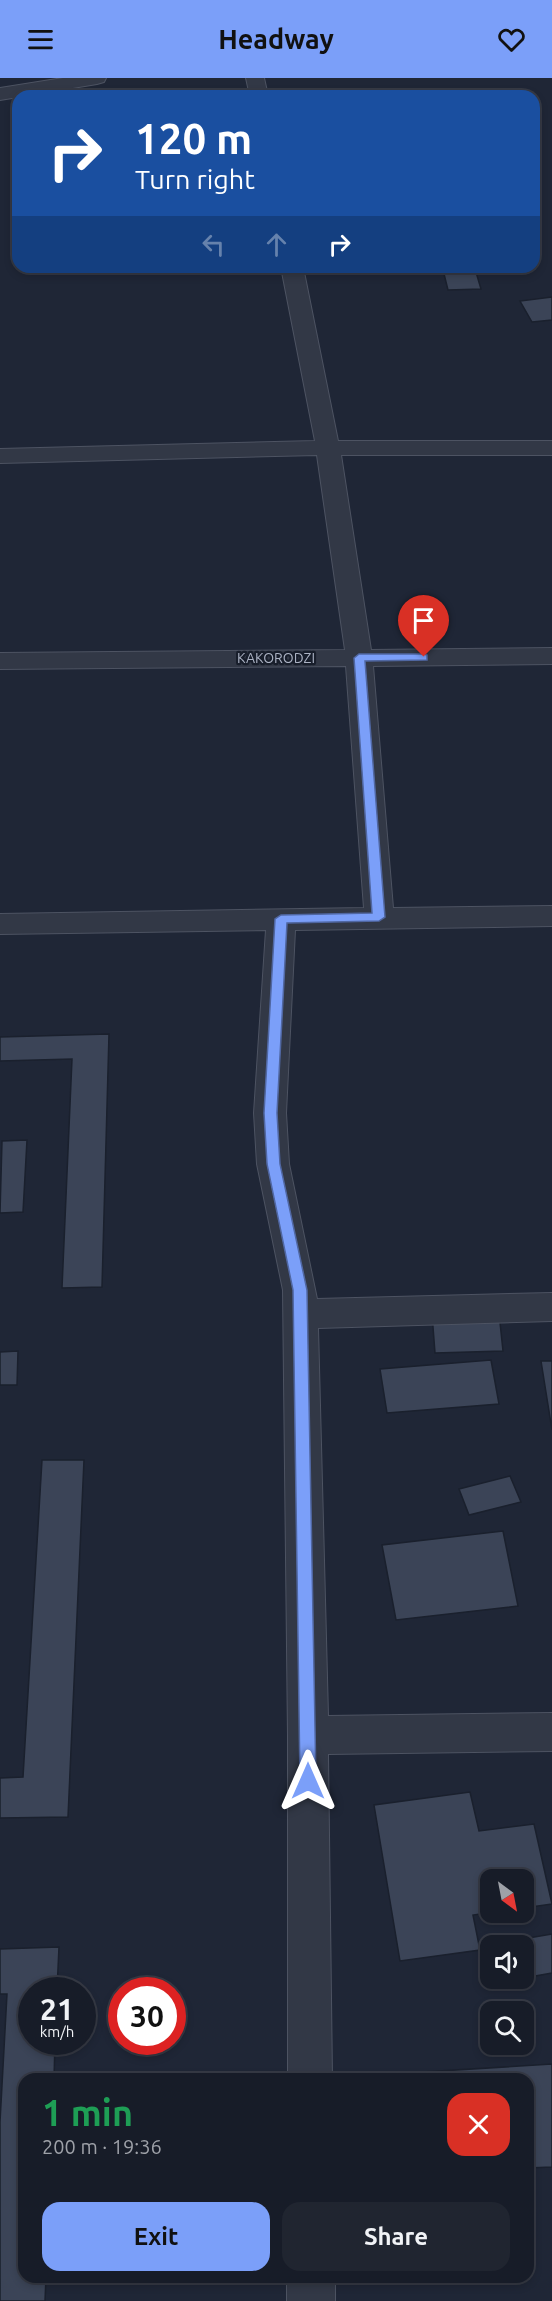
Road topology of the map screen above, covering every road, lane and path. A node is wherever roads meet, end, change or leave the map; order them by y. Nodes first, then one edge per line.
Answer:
1 (97, 78) edge
2 (24, 90) edge
3 (293, 273) edge
4 (328, 448) junction
5 (552, 448) edge
6 (0, 456) edge
7 (552, 656) edge
8 (359, 658) junction
9 (0, 661) edge
10 (552, 916) edge
11 (379, 917) junction
12 (281, 919) junction
13 (0, 924) edge
14 (552, 1307) edge
15 (300, 1314) junction
16 (552, 1732) edge
17 (308, 1735) junction
18 (310, 2073) edge
19 (311, 2283) edge
20 (311, 2301) edge

1 - 2 street
3 - 4 street
4 - 5 street
4 - 6 street
4 - 8 street
7 - 8 street, KAKORODZI
8 - 9 street, KAKORODZI
8 - 11 street
10 - 11 street
11 - 12 street
12 - 13 street
12 - 15 street
14 - 15 street
15 - 17 street
16 - 17 street
17 - 18 street
19 - 20 street

